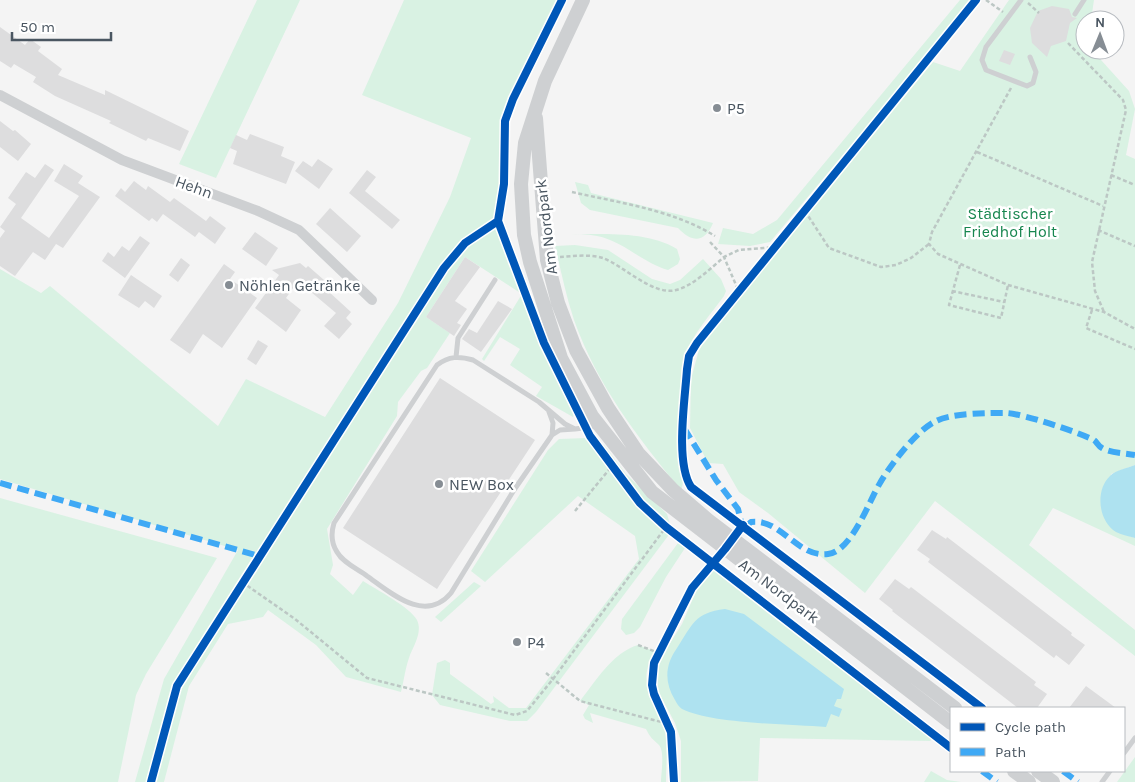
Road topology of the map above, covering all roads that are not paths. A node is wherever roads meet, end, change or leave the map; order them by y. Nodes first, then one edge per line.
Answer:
1 (583, 0) edge
2 (1021, 0) edge
3 (1030, 57) dead end
4 (0, 95) edge
5 (536, 112) junction
6 (495, 280) dead end
7 (372, 300) dead end
8 (456, 357) junction
9 (549, 411) junction
10 (600, 426) junction
11 (575, 429) junction
12 (552, 435) junction
13 (954, 707) edge
14 (950, 722) edge
15 (1135, 738) edge
16 (1125, 752) edge
17 (1015, 772) edge
18 (1039, 772) edge
19 (1029, 782) edge
20 (1053, 782) edge

1 - 5 street, Am Nordpark
2 - 3 lane
4 - 7 street, Hehn
5 - 10 street, Am Nordpark
5 - 13 street, Am Nordpark
6 - 8 lane
8 - 9 lane
8 - 12 lane
9 - 11 lane
9 - 12 lane
10 - 11 lane
10 - 14 street, Am Nordpark
11 - 12 lane
15 - 16 lane
17 - 19 street
18 - 20 street

